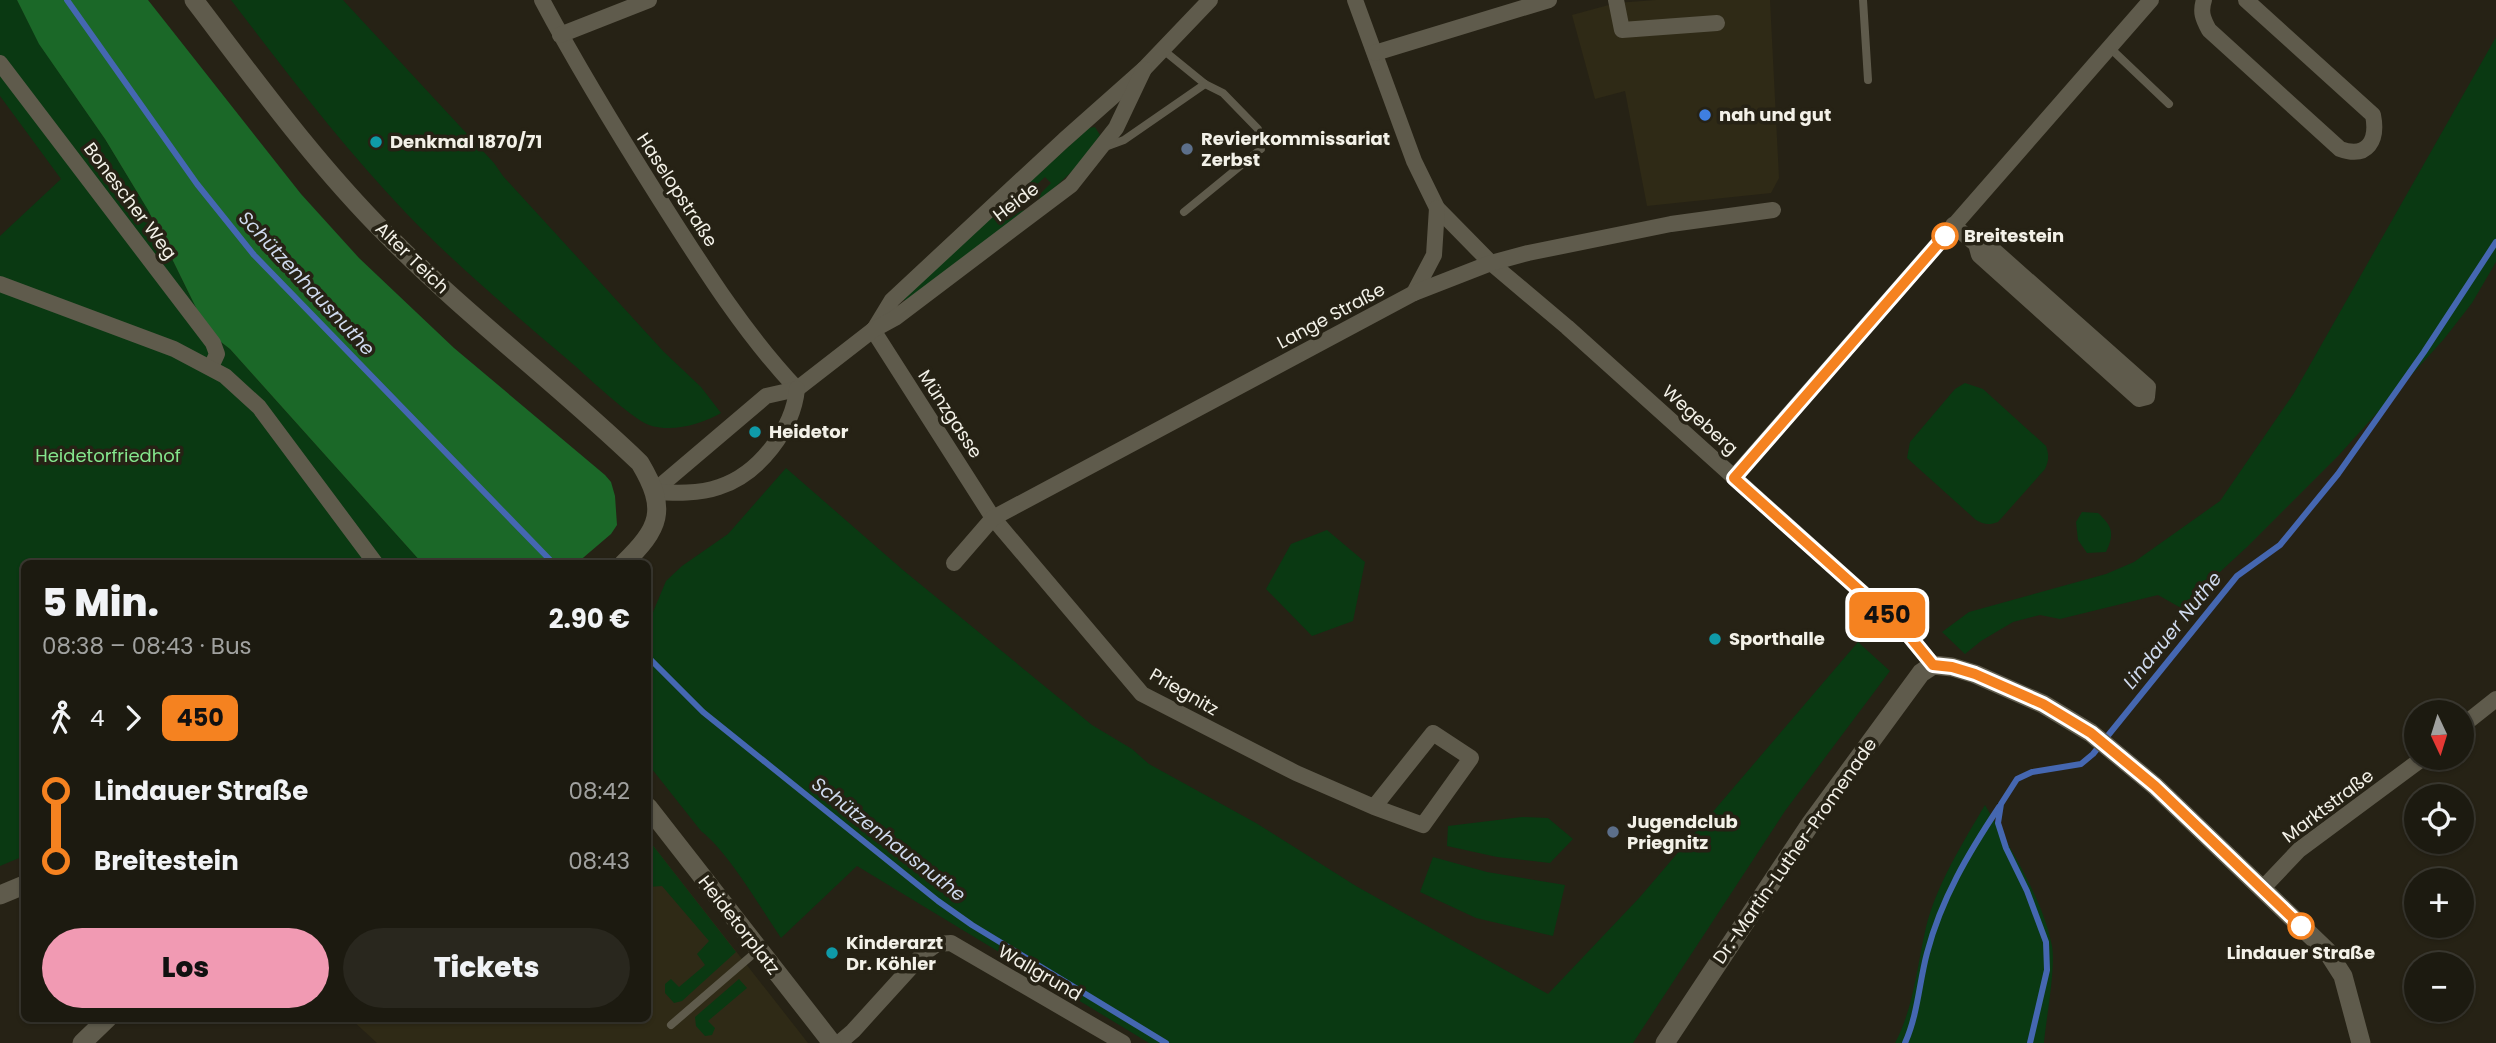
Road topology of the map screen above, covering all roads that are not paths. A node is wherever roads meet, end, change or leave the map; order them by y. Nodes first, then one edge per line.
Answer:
1 (194, 0) edge
2 (542, 0) edge
3 (649, 0) edge
4 (1210, 0) edge
5 (1355, 0) edge
6 (1549, 0) edge
7 (1616, 0) edge
8 (1863, 0) edge
9 (2151, 0) edge
10 (2204, 0) edge
11 (2246, 0) edge
12 (1717, 23) dead end
13 (560, 35) junction
14 (2109, 47) junction
15 (1162, 49) junction
16 (1375, 53) junction
17 (0, 63) edge
18 (1144, 69) junction
19 (1868, 80) dead end
20 (1205, 84) junction
21 (2169, 104) dead end
22 (1100, 149) junction
23 (1437, 208) junction
24 (1773, 210) dead end
25 (1184, 212) dead end
26 (1953, 225) junction
27 (1976, 244) junction
28 (1491, 263) junction
29 (0, 284) edge
30 (1414, 293) junction
31 (873, 330) junction
32 (211, 367) junction
33 (797, 389) junction
34 (1734, 478) junction
35 (653, 492) junction
36 (993, 518) junction
37 (373, 560) edge
38 (627, 560) edge
39 (954, 563) dead end
40 (1933, 665) junction
41 (2496, 699) edge
42 (2474, 716) edge
43 (2407, 770) edge
44 (1374, 807) junction
45 (651, 811) edge
46 (21, 885) edge
47 (2262, 889) junction
48 (0, 895) edge
49 (758, 950) junction
50 (104, 1022) edge
51 (671, 1025) dead end
52 (82, 1043) edge
53 (832, 1043) edge
54 (839, 1043) edge
55 (1123, 1043) edge
56 (1665, 1043) edge
57 (2361, 1043) edge

1 - 35 street, Alter Teich
2 - 13 street, Haselopstraße
3 - 13 street
4 - 15 street, Heide
5 - 16 street, Wegeberg
6 - 16 street
7 - 12 street
8 - 19 lane
9 - 14 street
10 - 11 street
13 - 33 street, Haselopstraße
14 - 21 lane
14 - 26 street
15 - 18 street, Heide
15 - 20 lane
16 - 23 street, Wegeberg
17 - 32 street, Bonescher Weg
18 - 22 street, Heide
18 - 31 street, Heide
20 - 22 lane
20 - 25 lane
22 - 31 street, Heide
23 - 28 street, Wegeberg
23 - 30 street, Wegeberg
24 - 28 street, Lange Straße
26 - 27 street
26 - 34 street
27 - 27 street
28 - 30 street, Lange Straße
28 - 34 street, Wegeberg
29 - 32 street
30 - 36 street, Lange Straße
31 - 33 street, Heide
31 - 36 street, Münzgasse
32 - 37 street
33 - 35 street, Heide
33 - 35 street
34 - 40 street, Wegeberg
35 - 38 street
36 - 39 street, Lange Straße
36 - 44 street, Priegnitz
40 - 47 street
40 - 56 street, Dr.-Martin-Luther-Promenade
41 - 42 street
43 - 47 street, Marktstraße
44 - 44 street, Priegnitz
45 - 49 street, Heidetorplatz
46 - 48 street
47 - 57 street
49 - 51 lane
49 - 53 street, Heidetorplatz
50 - 52 street
54 - 55 street, Wallgrund

